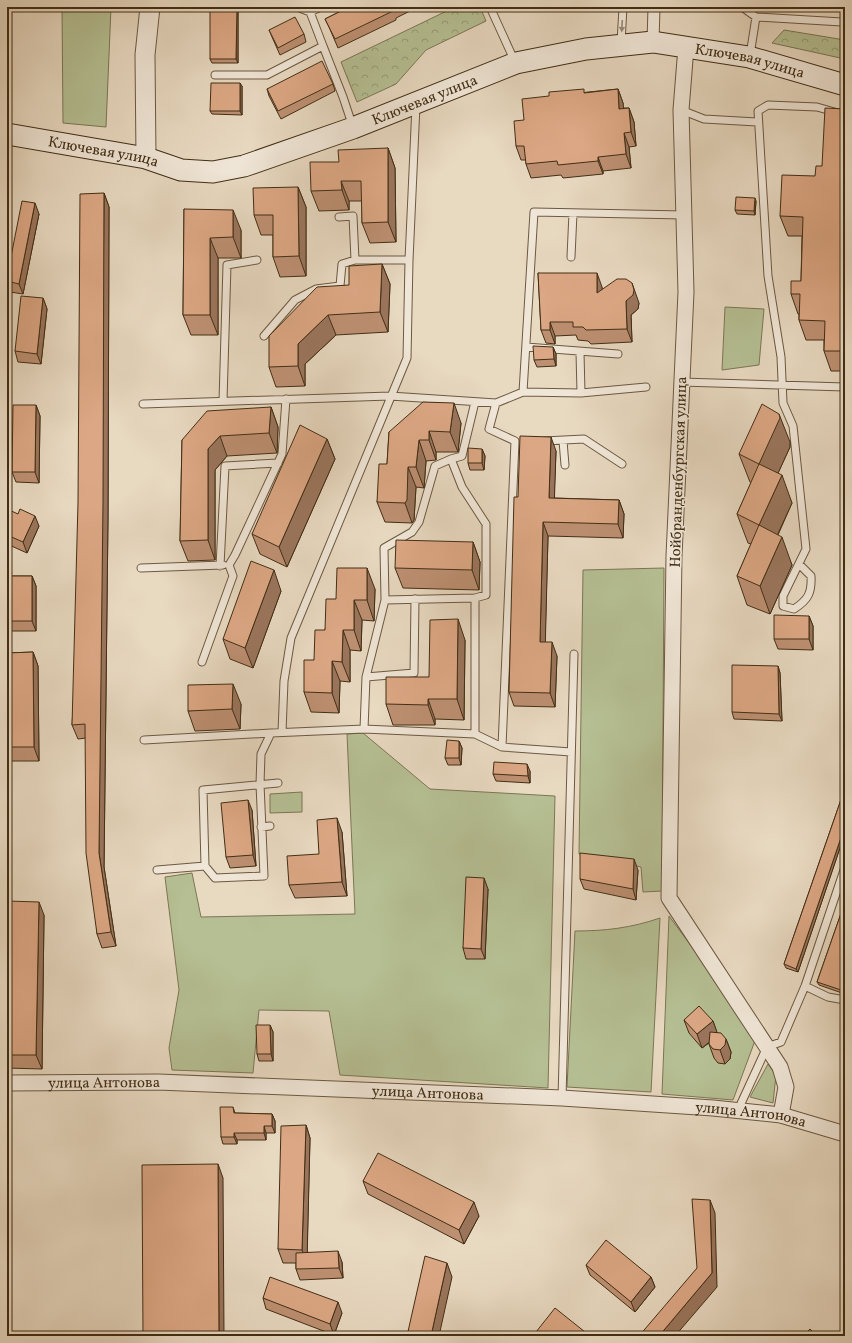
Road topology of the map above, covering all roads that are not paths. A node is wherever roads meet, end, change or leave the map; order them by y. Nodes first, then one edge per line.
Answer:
1 (150, 7) edge
2 (297, 7) edge
3 (321, 7) edge
4 (490, 7) edge
5 (623, 7) edge
6 (654, 7) edge
7 (742, 7) edge
8 (310, 12) junction
9 (756, 17) junction
10 (845, 18) edge
11 (653, 42) junction
12 (621, 44) junction
13 (323, 46) junction
14 (686, 47) junction
15 (749, 57) junction
16 (516, 63) junction
17 (215, 75) dead end
18 (845, 84) edge
19 (416, 103) junction
20 (681, 110) junction
21 (845, 114) edge
22 (757, 122) junction
23 (353, 128) junction
24 (7, 134) edge
25 (146, 158) junction
26 (573, 213) junction
27 (684, 215) junction
28 (340, 217) dead end
29 (572, 257) dead end
30 (257, 260) dead end
31 (355, 260) junction
32 (409, 260) junction
33 (264, 336) dead end
34 (526, 348) junction
35 (580, 352) junction
36 (618, 354) dead end
37 (681, 382) junction
38 (781, 386) junction
39 (646, 387) dead end
40 (845, 387) edge
41 (523, 392) junction
42 (581, 393) junction
43 (390, 396) junction
44 (286, 400) junction
45 (223, 401) junction
46 (474, 402) junction
47 (143, 404) dead end
48 (496, 404) junction
49 (536, 441) edge
50 (563, 441) junction
51 (451, 459) junction
52 (278, 464) junction
53 (622, 464) dead end
54 (565, 465) dead end
55 (799, 564) junction
56 (229, 565) junction
57 (220, 566) junction
58 (141, 568) dead end
59 (415, 598) junction
60 (475, 598) junction
61 (385, 600) junction
62 (574, 654) dead end
63 (202, 662) dead end
64 (366, 677) junction
65 (364, 729) junction
66 (282, 732) junction
67 (271, 733) junction
68 (475, 734) junction
69 (144, 740) dead end
70 (502, 747) junction
71 (571, 752) junction
72 (278, 783) dead end
73 (260, 784) junction
74 (270, 826) dead end
75 (261, 827) junction
76 (205, 866) junction
77 (845, 867) edge
78 (157, 870) dead end
79 (805, 986) junction
80 (845, 1000) edge
81 (767, 1047) junction
82 (7, 1082) edge
83 (562, 1098) junction
84 (738, 1110) junction
85 (781, 1115) junction
86 (845, 1134) edge

1 - 25 street
2 - 8 lane
3 - 8 lane
4 - 16 lane
5 -> 12 lane
6 - 11 street
7 - 9 lane
8 - 13 lane
9 - 10 lane
9 - 15 lane
11 - 12 main road, Ключевая улица
11 - 14 main road, Ключевая улица
12 - 16 main road, Ключевая улица
13 - 17 lane
13 - 23 lane
14 - 15 main road, Ключевая улица
14 - 20 street, Нойбранденбургская улица
15 - 18 main road, Ключевая улица
16 - 19 main road, Ключевая улица
19 - 23 main road, Ключевая улица
19 - 32 lane
20 - 22 lane
20 - 27 street, Нойбранденбургская улица
21 - 22 lane
22 - 38 lane
23 - 25 main road, Ключевая улица
24 - 25 main road, Ключевая улица
26 - 27 lane
26 - 29 lane
26 - 34 lane
27 - 37 street, Нойбранденбургская улица
28 - 31 lane
30 - 45 lane
31 - 32 lane
31 - 33 lane
32 - 43 lane
34 - 35 lane
34 - 41 lane
35 - 36 lane
35 - 42 lane
37 - 38 lane
37 - 81 street, Нойбранденбургская улица
38 - 40 lane
38 - 55 lane
39 - 42 lane
41 - 42 lane
41 - 48 lane
43 - 44 lane
43 - 46 lane
43 - 66 lane
44 - 45 lane
44 - 52 lane
45 - 47 lane
46 - 48 lane
46 - 51 lane
48 - 70 lane
49 - 50 lane
50 - 53 lane
50 - 54 lane
51 - 60 lane
51 - 61 lane
52 - 56 lane
52 - 57 lane
55 - 55 lane
56 - 57 lane
56 - 63 lane
57 - 58 lane
59 - 60 lane
59 - 61 lane
59 - 64 lane
60 - 68 lane
61 - 64 lane
62 - 71 lane
64 - 65 lane
65 - 66 lane
65 - 68 lane
66 - 67 lane
67 - 69 lane
67 - 73 lane
68 - 70 lane
70 - 71 lane
71 - 83 lane
72 - 73 lane
73 - 75 lane
73 - 76 lane
74 - 75 lane
75 - 76 lane
76 - 78 lane
77 - 79 lane
79 - 80 lane
79 - 81 lane
81 - 84 lane
81 - 85 street
82 - 83 street, улица Антонова
83 - 84 street, улица Антонова
84 - 85 street, улица Антонова
85 - 86 street, улица Антонова

